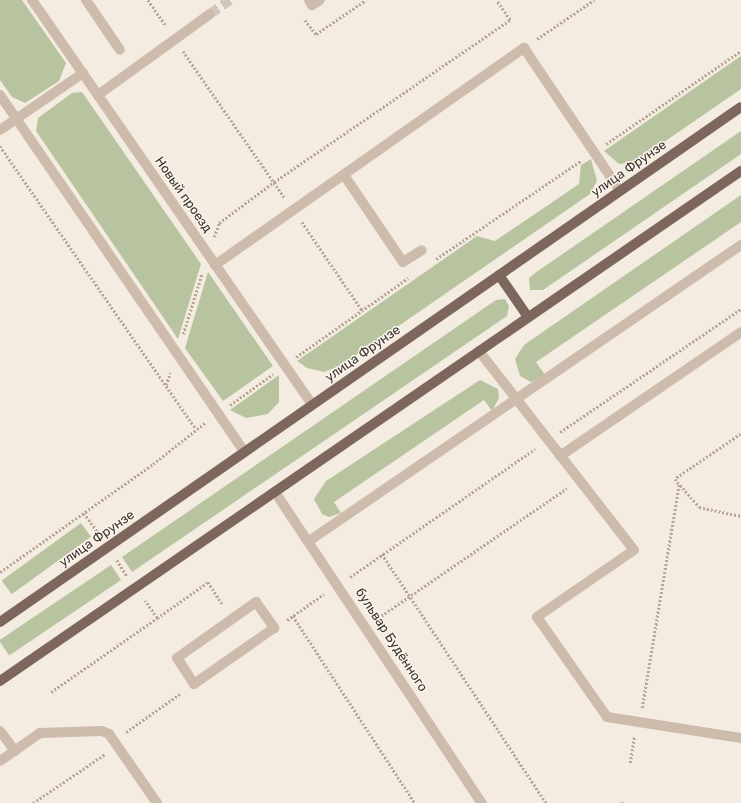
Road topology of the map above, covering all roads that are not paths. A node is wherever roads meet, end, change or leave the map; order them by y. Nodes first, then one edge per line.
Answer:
1 (32, 0) edge
2 (86, 0) edge
3 (309, 0) edge
4 (320, 0) edge
5 (210, 14) tunnel mouth
6 (120, 50) dead end
7 (82, 73) junction
8 (0, 95) edge
9 (98, 95) junction
10 (741, 107) edge
11 (16, 119) junction
12 (0, 130) edge
13 (741, 170) edge
14 (344, 175) junction
15 (620, 191) junction
16 (741, 245) edge
17 (422, 250) dead end
18 (215, 265) junction
19 (499, 276) junction
20 (528, 317) junction
21 (741, 332) edge
22 (480, 351) junction
23 (517, 399) junction
24 (312, 405) junction
25 (244, 452) junction
26 (560, 456) junction
27 (275, 492) junction
28 (309, 541) junction
29 (233, 619) joint
30 (0, 622) edge
31 (0, 681) edge
32 (0, 730) edge
33 (741, 738) edge
34 (15, 751) junction
35 (0, 761) edge
36 (157, 803) edge
37 (482, 803) edge

1 - 7 street, Новый проезд
2 - 6 street
3 - 4 street
5 - 9 street
7 - 9 street, Новый проезд
7 - 11 street
8 - 11 street
9 - 18 street, Новый проезд
10 - 15 main road, улица Фрунзе
11 - 12 street
11 - 25 street
13 - 20 main road
14 - 15 street
14 - 17 street
14 - 18 street
15 - 19 main road, улица Фрунзе
16 - 23 street
18 - 24 street, Новый проезд
19 - 20 main road
19 - 24 main road, улица Фрунзе
20 - 22 main road
21 - 26 street
22 - 23 street
22 - 27 main road
23 - 26 street
23 - 28 street
24 - 25 main road, улица Фрунзе
25 - 30 main road, улица Фрунзе
26 - 33 street
27 - 28 street, бульвар Будённого
27 - 31 main road
28 - 37 street, бульвар Будённого
29 - 29 street
32 - 34 street
34 - 35 street
34 - 36 street

